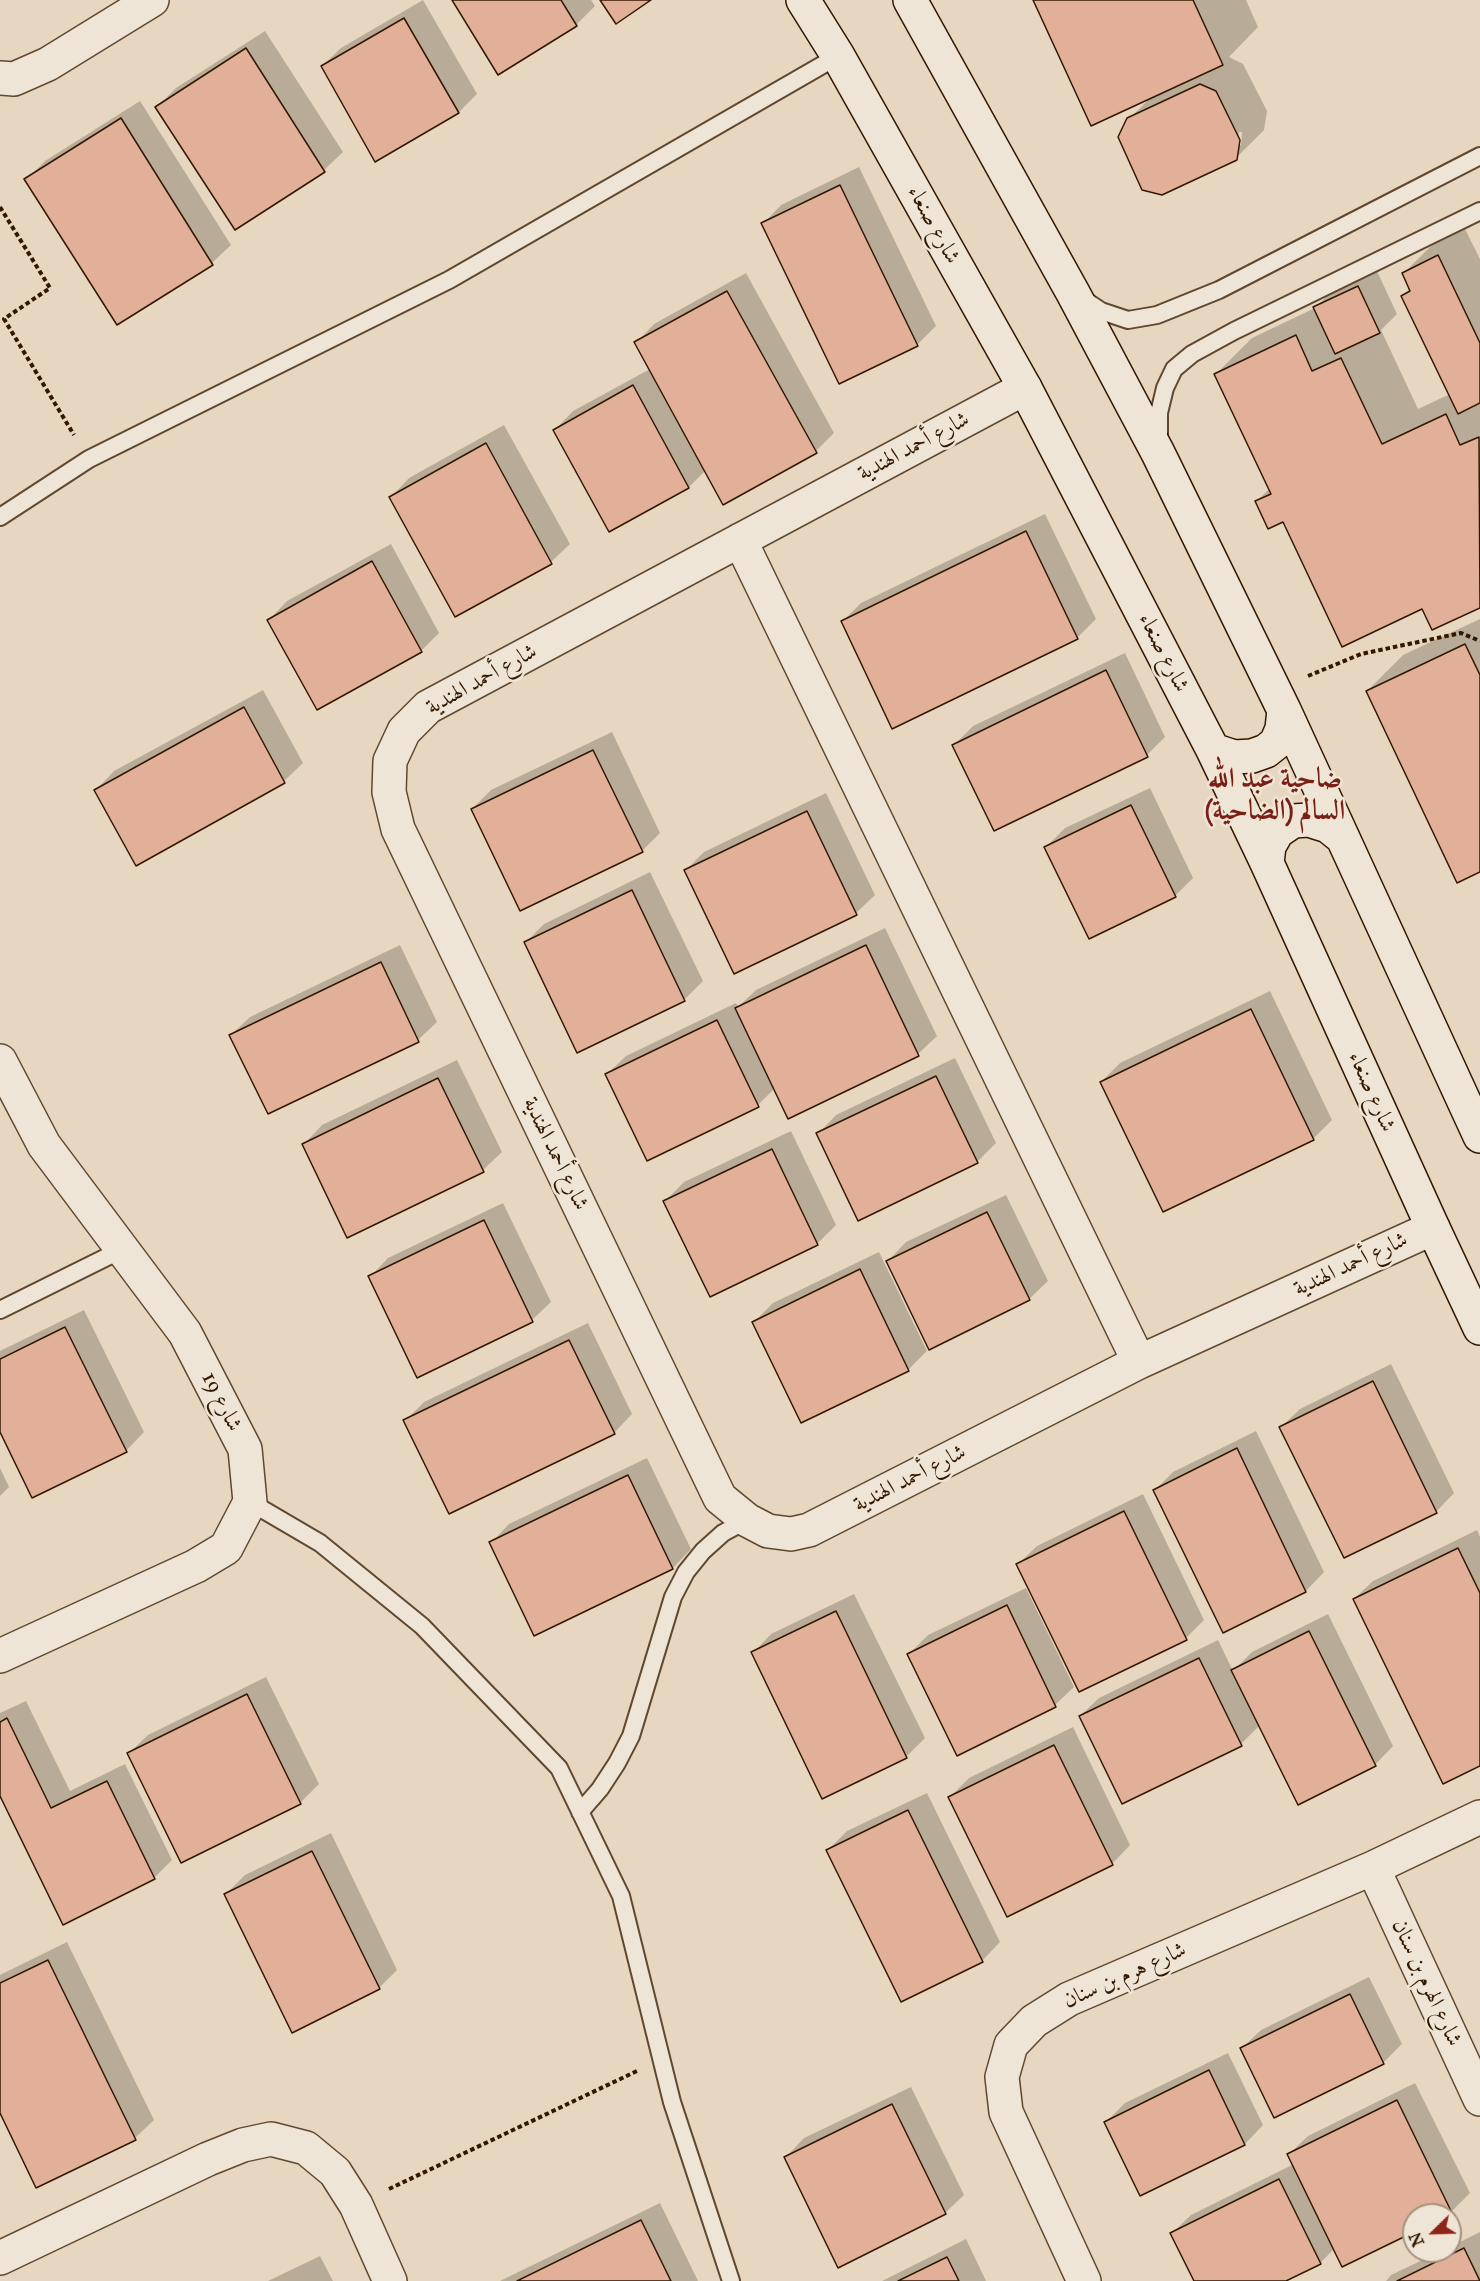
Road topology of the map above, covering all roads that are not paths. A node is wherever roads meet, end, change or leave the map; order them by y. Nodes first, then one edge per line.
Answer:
1 (152, 0) edge
2 (803, 0) edge
3 (910, 0) edge
4 (838, 56) junction
5 (0, 78) edge
6 (1480, 156) edge
7 (1480, 212) edge
8 (1073, 293) junction
9 (1025, 388) junction
10 (1158, 453) junction
11 (0, 517) edge
12 (740, 540) junction
13 (1279, 700) junction
14 (1213, 750) junction
15 (1343, 838) junction
16 (1267, 863) junction
17 (0, 1060) edge
18 (1480, 1136) edge
19 (1432, 1228) junction
20 (123, 1249) junction
21 (0, 1310) edge
22 (1480, 1328) edge
23 (1139, 1362) junction
24 (250, 1502) junction
25 (747, 1520) junction
26 (0, 1656) edge
27 (580, 1812) junction
28 (1480, 1817) edge
29 (1373, 1868) junction
30 (1480, 2099) edge
31 (0, 2258) edge
32 (390, 2281) edge
33 (731, 2281) edge
34 (1084, 2281) edge

1 - 5 street
2 - 4 street, شارع صنعاء
3 - 8 street
4 - 9 street, شارع صنعاء
4 - 11 lane
6 - 8 lane
7 - 10 lane
8 - 10 street
9 - 12 street, شارع أحمد الهندية
9 - 14 street, شارع صنعاء
10 - 13 street
12 - 23 street
12 - 25 street, شارع أحمد الهندية
13 - 14 street
13 - 15 street
14 - 16 street, شارع صنعاء
15 - 16 street
15 - 18 street
16 - 19 street, شارع صنعاء
17 - 20 street, شارع 19
19 - 22 street, شارع صنعاء
19 - 23 street, شارع أحمد الهندية
20 - 21 lane
20 - 24 street, شارع 19
23 - 25 street, شارع أحمد الهندية
24 - 26 street
24 - 27 lane
25 - 27 lane
27 - 33 lane
28 - 29 street, شارع هرم بن سنان
29 - 30 street, شارع الهرم بن سنان
29 - 34 street, شارع هرم بن سنان
31 - 32 street

